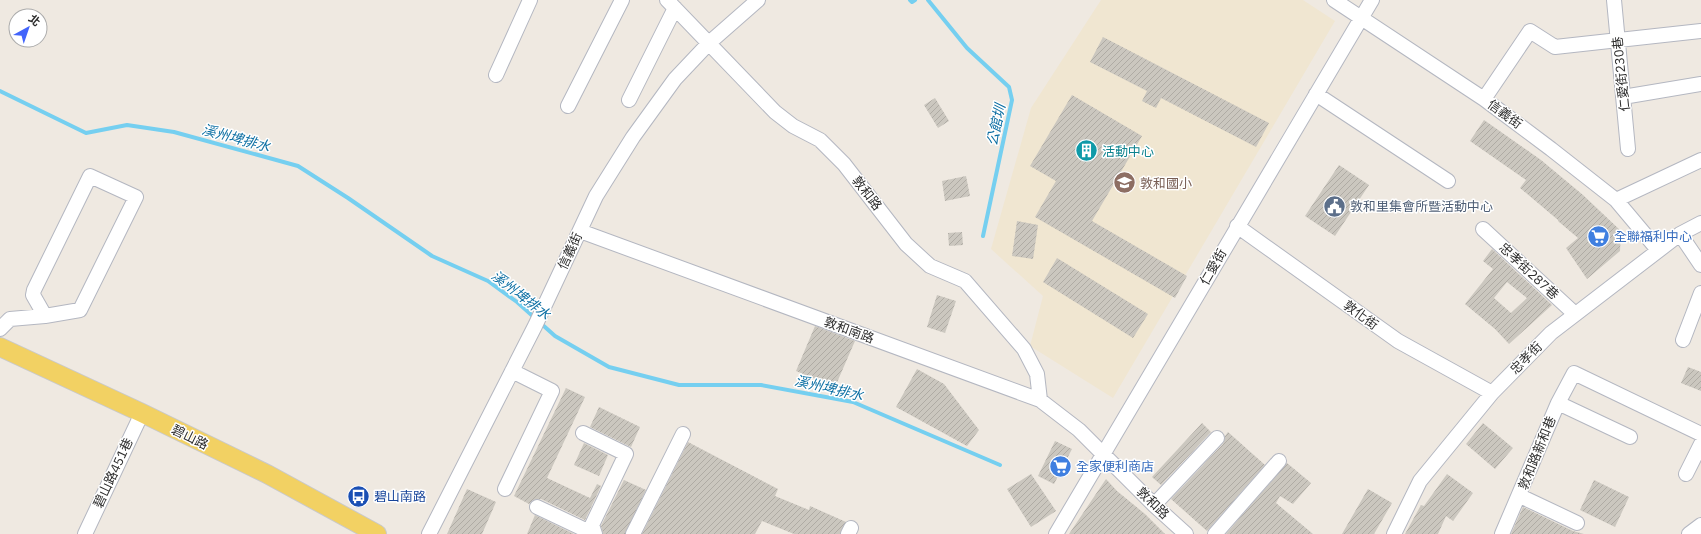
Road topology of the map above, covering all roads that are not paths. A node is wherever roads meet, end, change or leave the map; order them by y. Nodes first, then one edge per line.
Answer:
1 (530, 0) edge
2 (622, 0) edge
3 (758, 0) edge
4 (1334, 0) edge
5 (1372, 0) edge
6 (1614, 0) edge
7 (671, 4) edge
8 (1361, 19) junction
9 (1701, 31) edge
10 (1618, 41) junction
11 (709, 43) junction
12 (496, 75) dead end
13 (1701, 84) edge
14 (1316, 94) junction
15 (1623, 97) junction
16 (1484, 99) junction
17 (628, 100) dead end
18 (568, 106) dead end
19 (1628, 149) dead end
20 (1701, 160) edge
21 (1448, 181) dead end
22 (1616, 200) junction
23 (1701, 223) edge
24 (1237, 226) junction
25 (1483, 229) dead end
26 (580, 231) junction
27 (1680, 234) junction
28 (1658, 250) junction
29 (1701, 265) edge
30 (1701, 293) edge
31 (1575, 314) junction
32 (45, 316) junction
33 (0, 328) edge
34 (1683, 340) dead end
35 (0, 347) edge
36 (512, 371) junction
37 (1492, 394) junction
38 (1040, 400) junction
39 (1558, 403) junction
40 (142, 413) junction
41 (582, 433) dead end
42 (683, 434) dead end
43 (1701, 434) edge
44 (1630, 437) dead end
45 (1217, 438) dead end
46 (1701, 444) edge
47 (1104, 454) junction
48 (1278, 461) dead end
49 (1686, 474) dead end
50 (505, 489) dead end
51 (1520, 496) junction
52 (1154, 505) junction
53 (537, 507) dead end
54 (1577, 523) dead end
55 (1701, 525) edge
56 (85, 534) edge
57 (377, 534) edge
58 (429, 534) edge
59 (594, 534) edge
60 (633, 534) edge
61 (1056, 534) edge
62 (1186, 534) edge
63 (1215, 534) edge
64 (1394, 534) edge
65 (1502, 534) edge
66 (1689, 534) edge

1 - 12 street
2 - 18 street
3 - 11 street, 信義街
4 - 8 street, 信義街
5 - 8 street, 仁愛街
6 - 10 street, 仁愛街230巷
7 - 11 street, 敦和路
7 - 17 street
8 - 14 street, 仁愛街
8 - 16 street, 信義街
9 - 10 street
10 - 15 street, 仁愛街230巷
10 - 16 street
11 - 26 street, 信義街
11 - 38 street, 敦和路
13 - 15 street
14 - 21 street
14 - 24 street, 仁愛街
15 - 19 street, 仁愛街230巷
16 - 22 street, 信義街
20 - 22 street
22 - 28 street, 信義街
23 - 27 street, 忠孝街
24 - 37 street, 敦化街
24 - 47 street, 仁愛街
25 - 31 street, 忠孝街287巷
26 - 36 street, 信義街
26 - 38 street, 敦和南路
27 - 28 street, 忠孝街
27 - 29 street
28 - 31 street, 忠孝街
30 - 34 street
31 - 37 street, 忠孝街
32 - 32 street
32 - 33 street
35 - 40 main road, 碧山路
36 - 50 street
36 - 58 street, 信義街
37 - 64 street, 忠孝街
38 - 47 street, 敦和南路
39 - 43 street, 敦和路新和巷
39 - 44 street
39 - 51 street, 敦和路新和巷
40 - 56 street, 碧山路451巷
40 - 57 main road, 碧山路
41 - 59 street
42 - 60 street
45 - 52 street
46 - 49 street
47 - 52 street, 敦和路
47 - 61 street, 仁愛街
48 - 63 street
51 - 54 street
51 - 65 street, 敦和路新和巷
52 - 62 street, 敦和路
53 - 59 street
55 - 66 street

